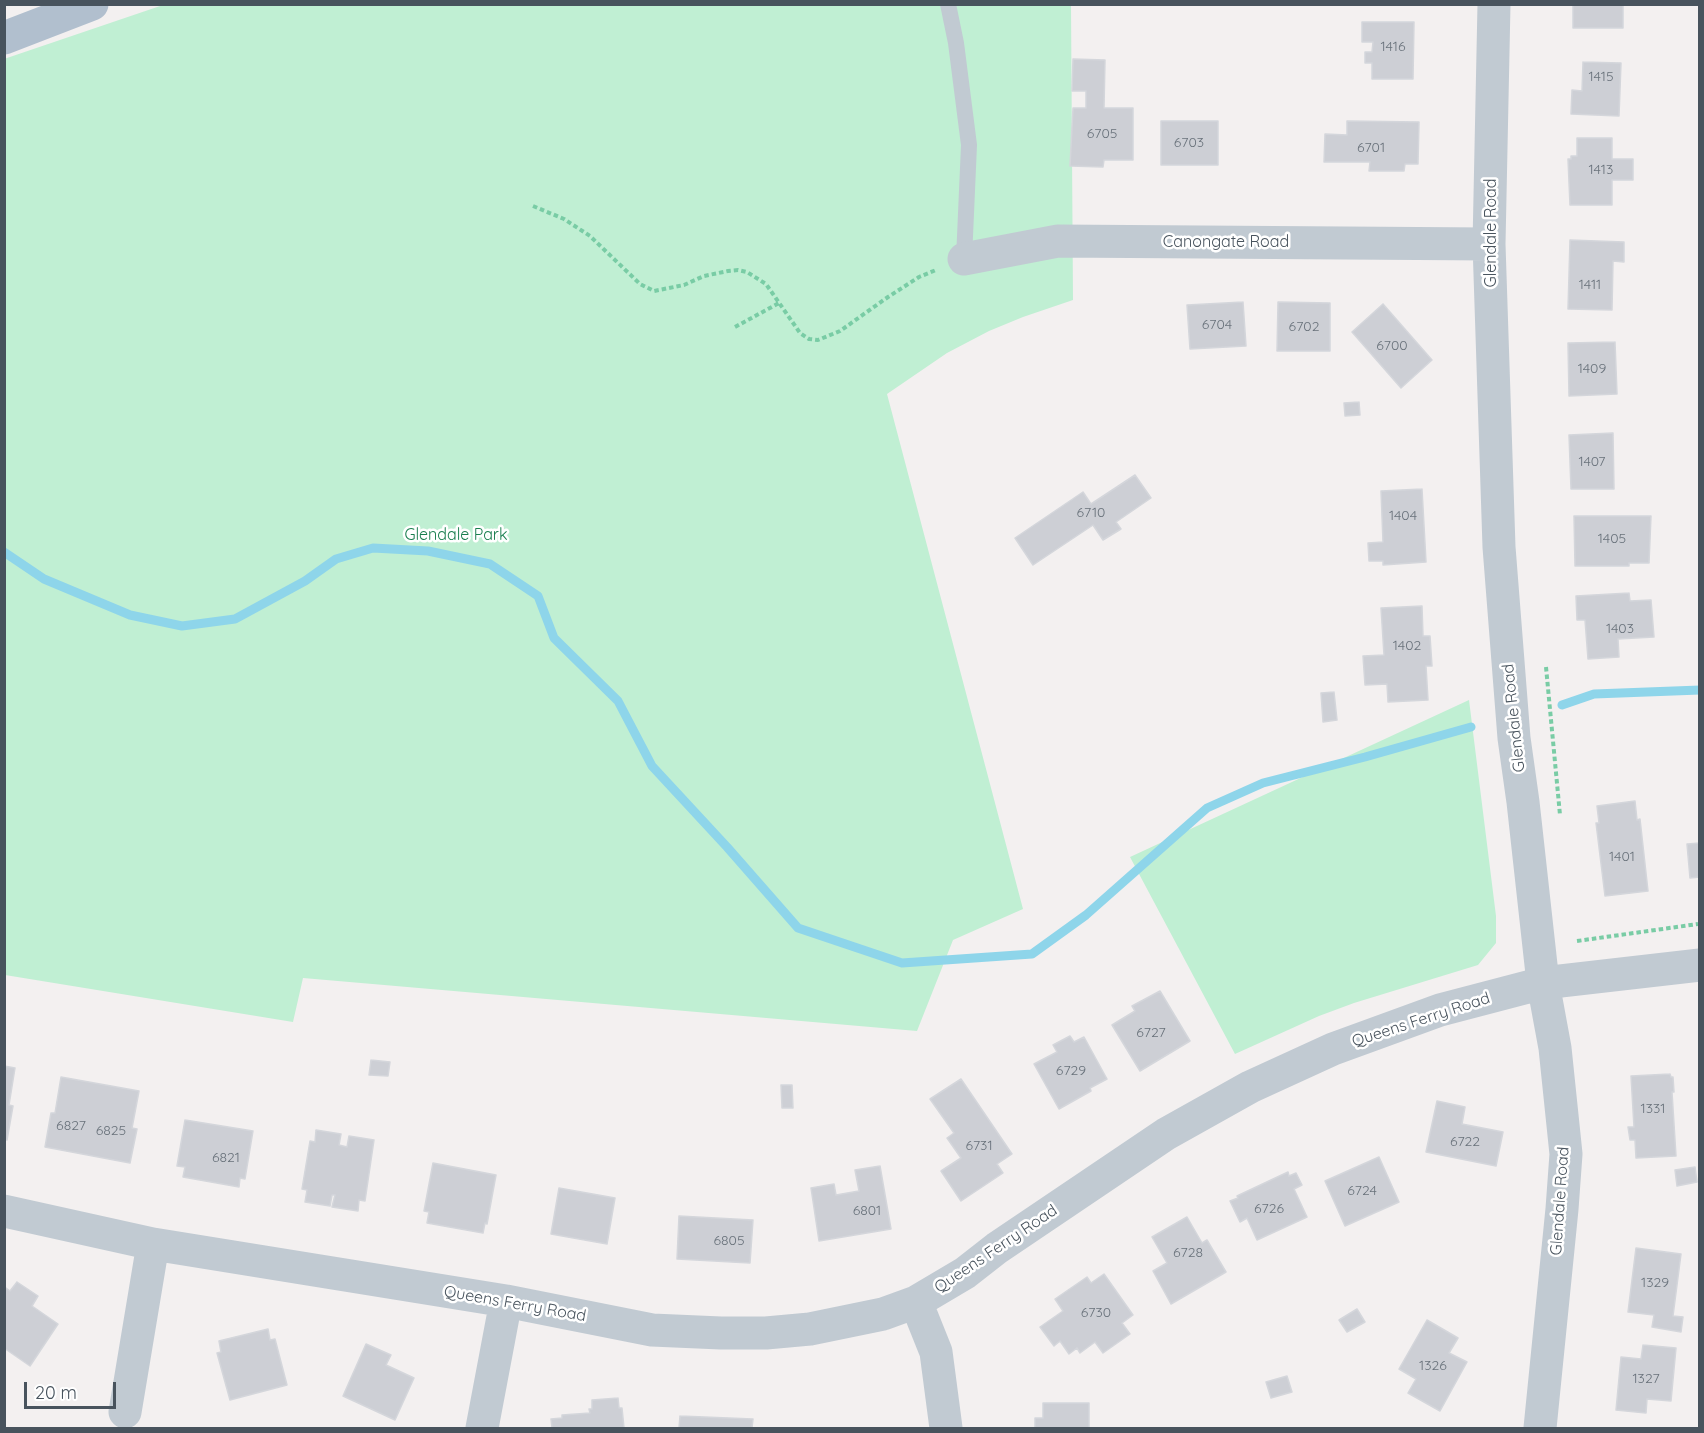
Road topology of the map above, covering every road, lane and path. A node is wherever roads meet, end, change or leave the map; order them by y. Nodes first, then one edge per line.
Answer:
1 (92, 4) edge
2 (948, 4) edge
3 (1494, 4) edge
4 (4, 38) edge
5 (533, 206) dead end
6 (1489, 244) junction
7 (964, 260) junction
8 (779, 303) junction
9 (735, 327) dead end
10 (1546, 668) dead end
11 (1560, 815) dead end
12 (1698, 924) dead end
13 (1577, 941) dead end
14 (1700, 965) edge
15 (1543, 983) junction
16 (4, 1210) edge
17 (153, 1244) junction
18 (506, 1301) junction
19 (916, 1302) junction
20 (125, 1412) dead end
21 (483, 1428) edge
22 (946, 1428) edge
23 (1540, 1428) edge

1 - 4 main road
2 - 7 lane
3 - 6 street, Glendale Road
5 - 8 path
6 - 7 street, Canongate Road
6 - 15 street, Glendale Road
7 - 8 path
8 - 9 path
10 - 11 path
12 - 13 path
14 - 15 street, Queens Ferry Road
15 - 19 street, Queens Ferry Road
15 - 23 street, Glendale Road
16 - 17 street, Queens Ferry Road
17 - 18 street, Queens Ferry Road
17 - 20 street
18 - 19 street, Queens Ferry Road
18 - 21 street
19 - 22 street

